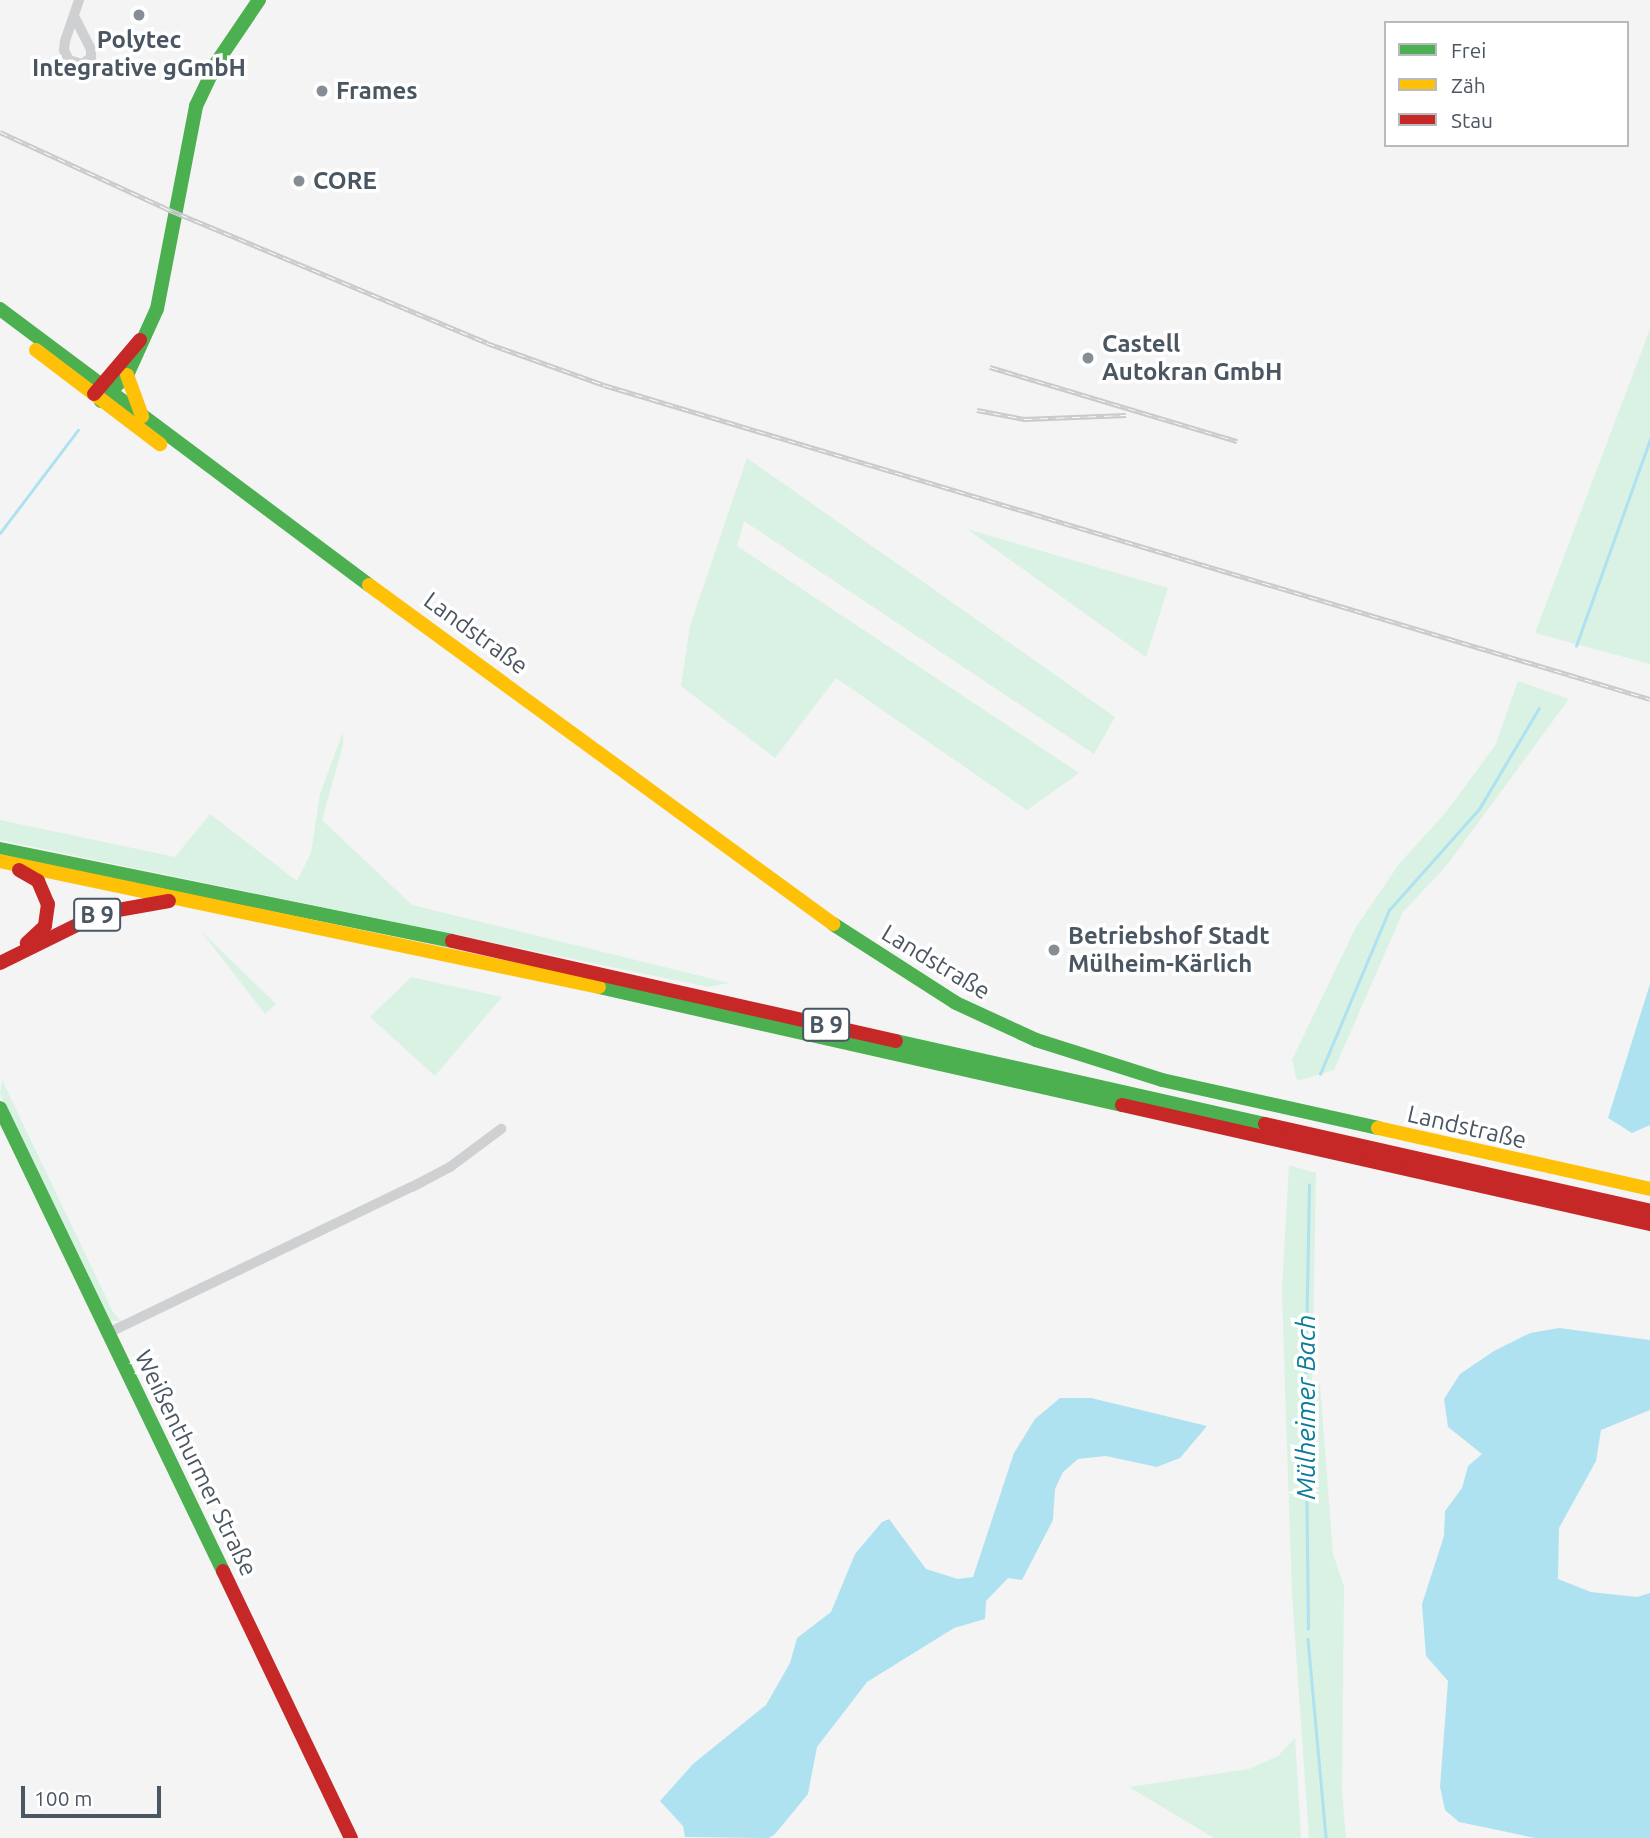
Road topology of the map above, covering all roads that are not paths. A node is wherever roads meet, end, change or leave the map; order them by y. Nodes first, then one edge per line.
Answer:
1 (79, 0) edge
2 (259, 0) edge
3 (74, 16) dead end
4 (0, 309) edge
5 (0, 322) edge
6 (148, 331) junction
7 (127, 375) junction
8 (101, 394) junction
9 (145, 421) junction
10 (306, 542) junction
11 (0, 849) edge
12 (0, 862) edge
13 (204, 901) junction
14 (0, 957) edge
15 (0, 963) edge
16 (0, 1108) edge
17 (501, 1129) dead end
18 (1650, 1189) edge
19 (1650, 1211) edge
20 (1650, 1224) edge
21 (108, 1333) junction
22 (351, 1838) edge

1 - 3 street
2 - 6 main road
4 - 8 main road
5 - 8 main road
6 - 7 main road
6 - 8 main road
7 - 8 main road
7 - 9 main road
8 - 9 main road
8 - 10 main road
9 - 10 main road
10 - 18 main road, Landstraße
11 - 19 main road, B 9
12 - 13 main road, B 9
12 - 14 main road, B 9
13 - 15 main road, B 9
13 - 20 main road, B 9
16 - 21 main road, Weißenthurmer Straße
17 - 21 street
21 - 22 main road, Weißenthurmer Straße

